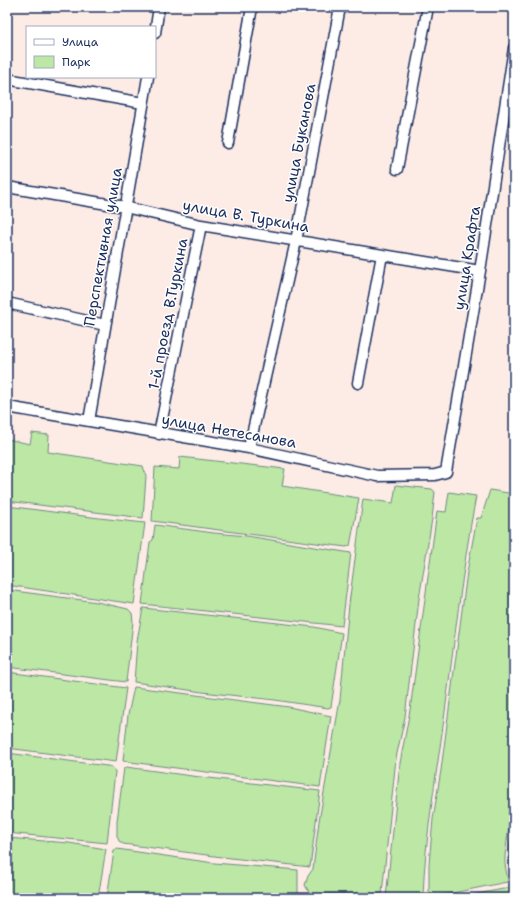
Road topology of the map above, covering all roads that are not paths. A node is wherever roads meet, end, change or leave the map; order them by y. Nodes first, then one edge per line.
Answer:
1 (159, 7) edge
2 (252, 7) edge
3 (340, 7) edge
4 (428, 7) edge
5 (156, 26) edge
6 (514, 48) edge
7 (148, 78) edge
8 (7, 79) edge
9 (143, 103) junction
10 (228, 142) dead end
11 (398, 170) dead end
12 (7, 187) edge
13 (125, 207) junction
14 (201, 224) junction
15 (296, 241) junction
16 (382, 255) junction
17 (480, 271) junction
18 (7, 303) edge
19 (105, 324) junction
20 (358, 383) dead end
21 (7, 407) edge
22 (89, 421) junction
23 (159, 434) junction
24 (249, 448) junction
25 (446, 472) joint

1 - 5 street
2 - 10 street
3 - 15 street, улица Буканова
4 - 11 street
6 - 17 street, улица Крафта
7 - 9 street, Перспективная улица
8 - 9 street
9 - 13 street, Перспективная улица
12 - 13 street, улица В. Туркина
13 - 14 street, улица В. Туркина
13 - 19 street, Перспективная улица
14 - 15 street, улица В. Туркина
14 - 23 street, 1-й проезд В.Туркина
15 - 16 street, улица В. Туркина
15 - 24 street, улица Буканова
16 - 17 street, улица В. Туркина
16 - 20 street
17 - 25 street, улица Крафта
18 - 19 street
19 - 22 street, Перспективная улица
21 - 22 street, улица Нетесанова
22 - 23 street, улица Нетесанова
23 - 24 street, улица Нетесанова
24 - 25 street, улица Нетесанова

